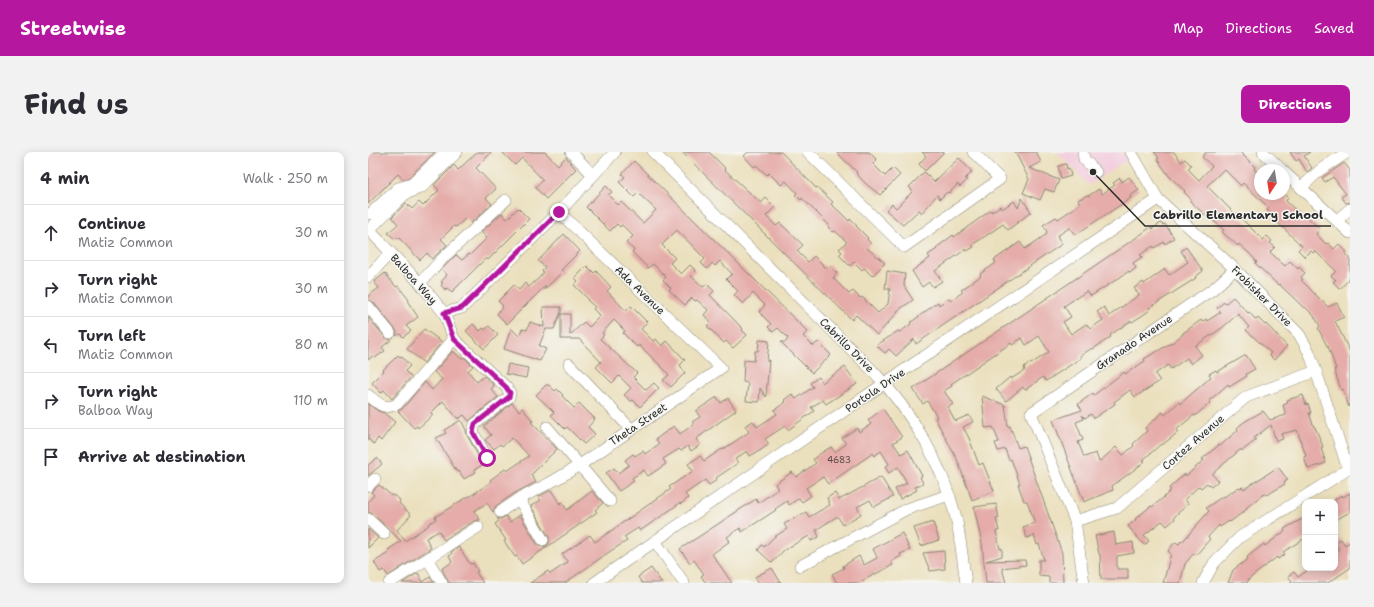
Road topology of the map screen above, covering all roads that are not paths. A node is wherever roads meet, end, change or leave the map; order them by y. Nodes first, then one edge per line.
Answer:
1 (445, 152) edge
2 (456, 152) edge
3 (571, 152) edge
4 (615, 152) edge
5 (653, 152) edge
6 (808, 152) edge
7 (973, 152) edge
8 (1081, 152) edge
9 (1131, 152) edge
10 (1263, 152) edge
11 (1348, 152) edge
12 (1276, 164) edge
13 (1096, 172) dead end
14 (593, 175) junction
15 (1290, 178) edge
16 (1301, 188) junction
17 (1158, 199) junction
18 (506, 200) dead end
19 (1350, 209) edge
20 (559, 212) junction
21 (369, 213) edge
22 (1337, 220) junction
23 (369, 230) edge
24 (1350, 233) edge
25 (390, 253) junction
26 (1235, 269) junction
27 (368, 277) edge
28 (420, 283) junction
29 (368, 306) edge
30 (444, 313) junction
31 (390, 333) dead end
32 (454, 339) junction
33 (569, 364) dead end
34 (721, 368) joint
35 (1316, 371) junction
36 (885, 383) junction
37 (368, 395) edge
38 (547, 426) dead end
39 (631, 429) junction
40 (487, 458) dead end
41 (580, 465) junction
42 (1349, 468) edge
43 (949, 495) junction
44 (519, 499) junction
45 (610, 501) dead end
46 (500, 512) dead end
47 (368, 519) edge
48 (1075, 522) junction
49 (478, 527) dead end
50 (384, 534) dead end
51 (543, 540) dead end
52 (655, 542) junction
53 (428, 560) junction
54 (800, 566) dead end
55 (389, 583) edge
56 (442, 583) edge
57 (594, 583) edge
58 (684, 583) edge
59 (966, 583) edge
60 (1084, 583) edge
61 (1203, 583) edge

1 - 21 street
2 - 23 street
3 - 14 street
4 - 14 street, Balboa Way
5 - 36 street, Cabrillo Drive
6 - 7 street
8 - 13 street
9 - 17 street, Frobisher Drive
10 - 12 street
11 - 16 street
14 - 20 street, Balboa Way
15 - 16 street
16 - 22 street
17 - 26 street, Frobisher Drive
17 - 36 street, Portola Drive
18 - 28 street
19 - 22 street
20 - 30 street, Balboa Way
20 - 34 street, Ada Avenue
22 - 24 street
23 - 25 street, Balboa Way
25 - 27 street
25 - 28 street, Balboa Way
26 - 35 street, Frobisher Drive
26 - 48 street, Granado Avenue
28 - 30 street, Balboa Way
29 - 31 street
30 - 32 street
32 - 37 street
32 - 40 street
33 - 39 street
34 - 39 street, Theta Street
35 - 42 street, Frobisher Drive
35 - 48 street, Cortez Avenue
36 - 43 street, Cabrillo Drive
36 - 52 street, Portola Drive
38 - 41 street
39 - 41 street, Theta Street
41 - 44 street, Theta Street
41 - 45 street
42 - 61 street
43 - 54 street
43 - 59 street, Cabrillo Drive
44 - 46 street, Theta Street
44 - 51 street
47 - 50 street
48 - 60 street
49 - 53 street
52 - 57 street, Portola Drive
52 - 58 street
53 - 55 street
53 - 56 street

